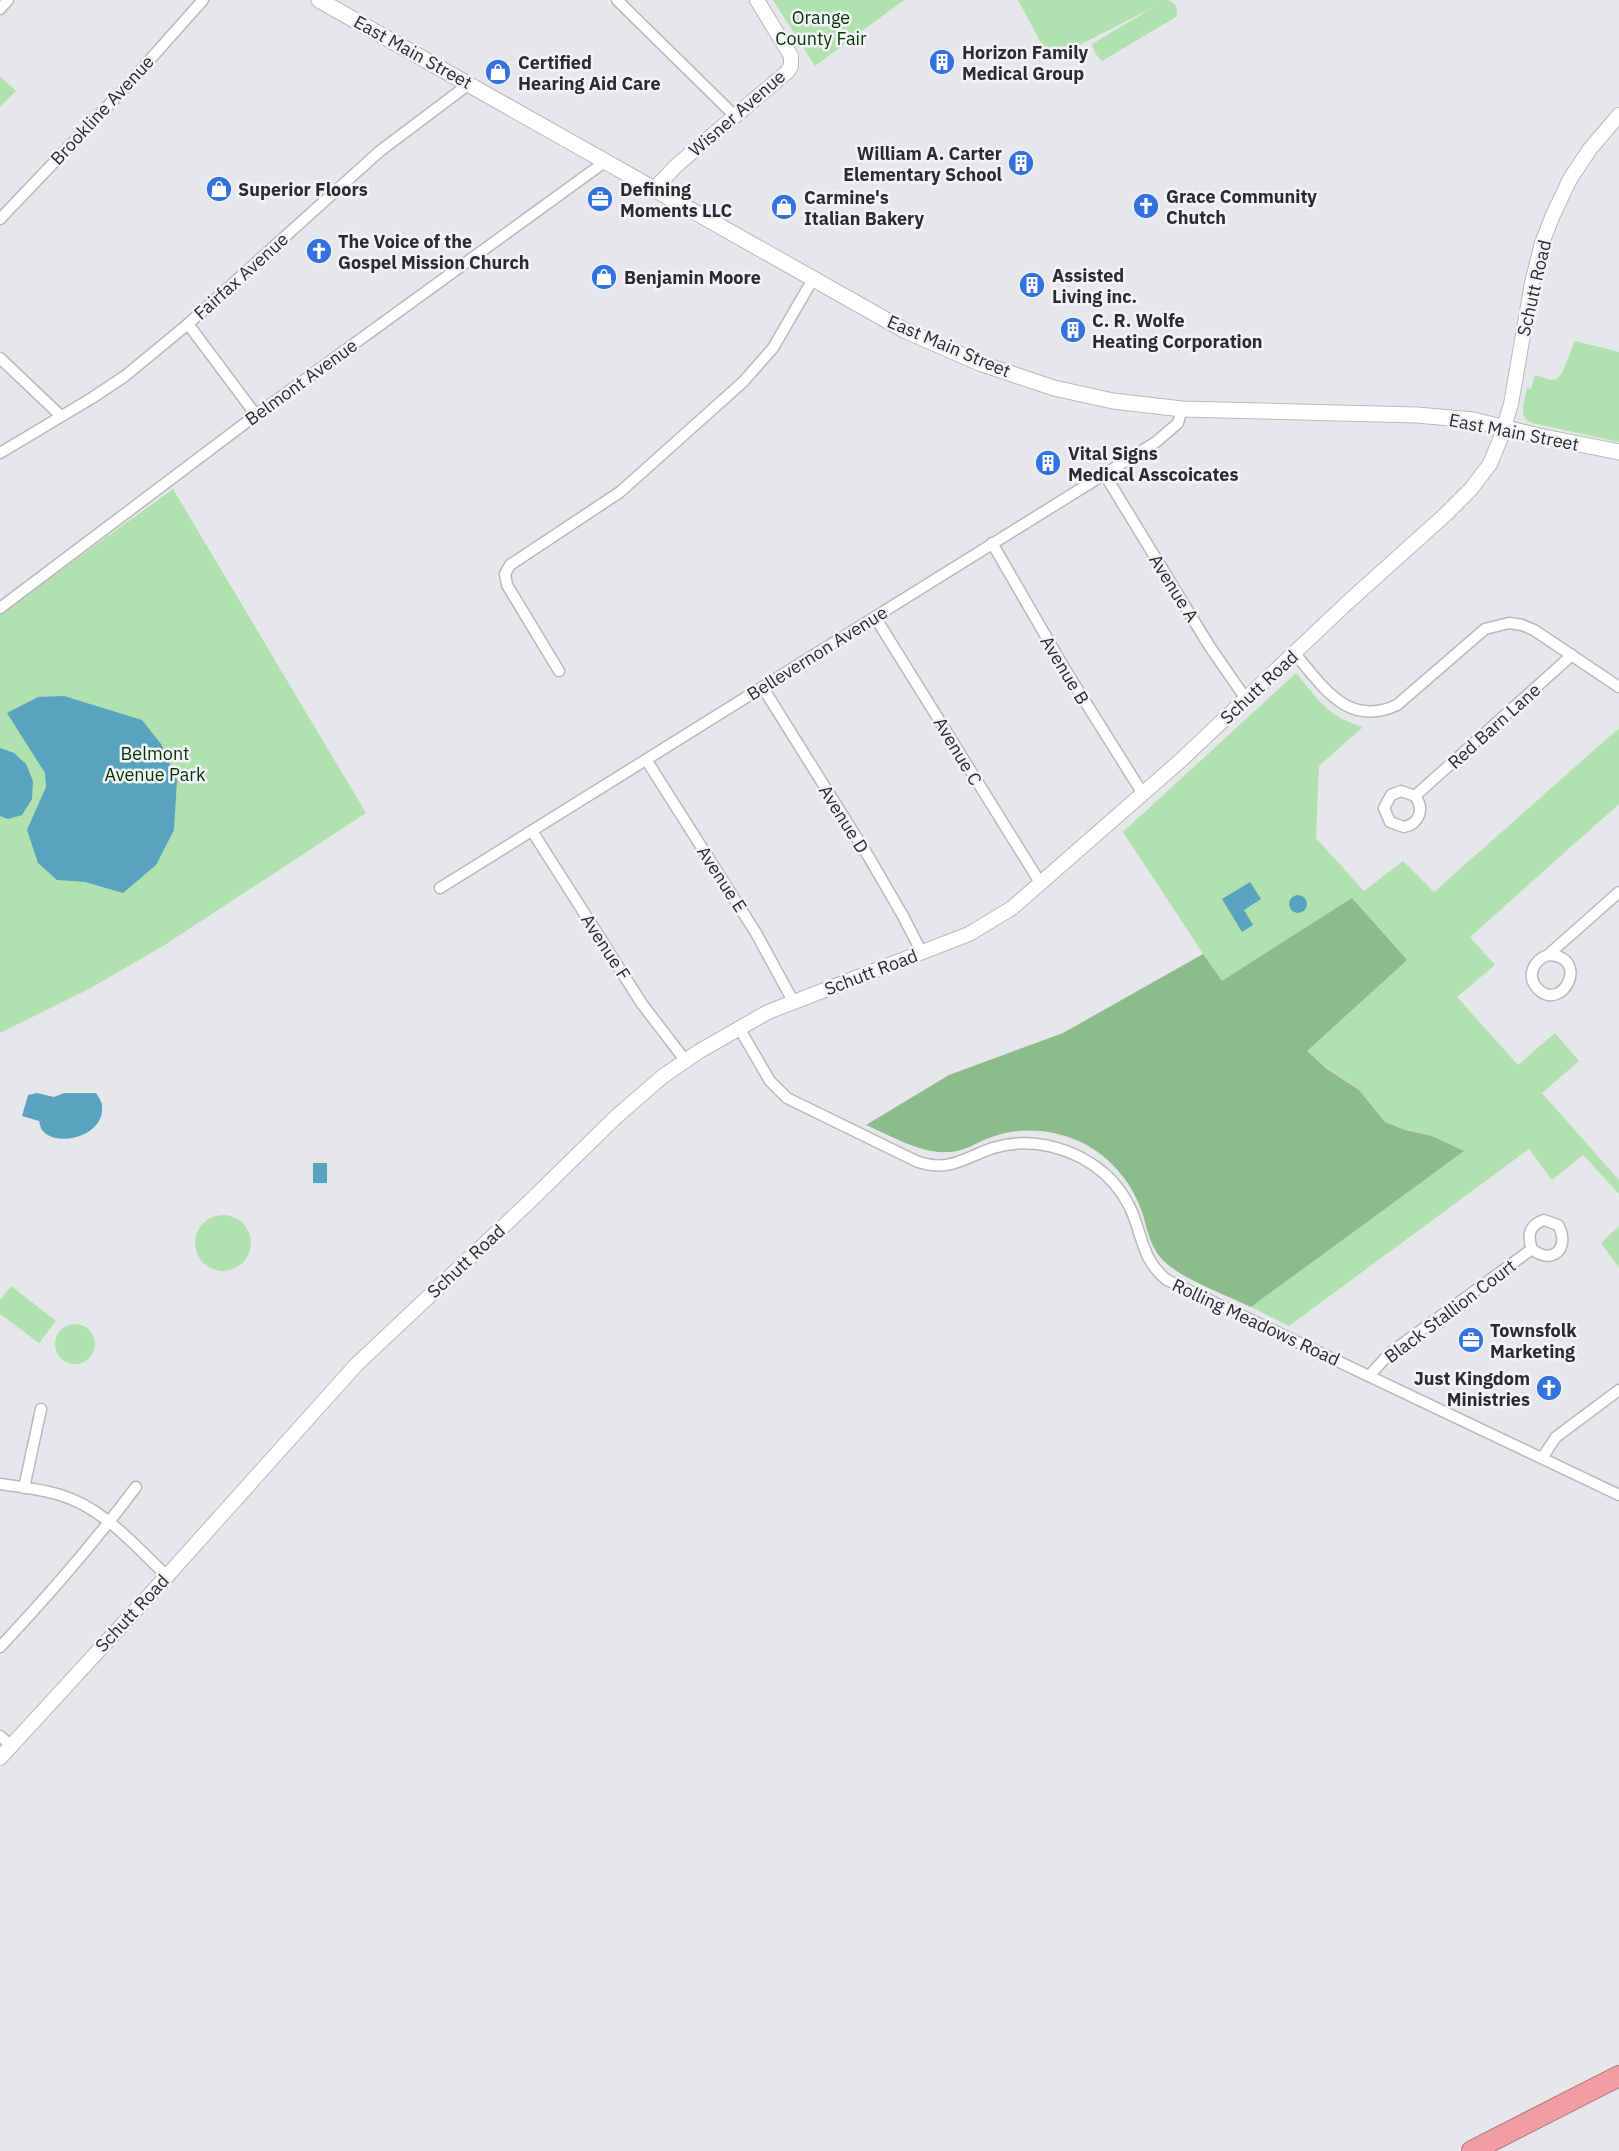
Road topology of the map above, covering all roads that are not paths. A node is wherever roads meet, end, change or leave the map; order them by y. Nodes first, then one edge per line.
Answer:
1 (8, 0) edge
2 (203, 0) edge
3 (320, 0) edge
4 (617, 0) edge
5 (757, 0) edge
6 (0, 9) edge
7 (469, 84) junction
8 (734, 115) junction
9 (1619, 115) edge
10 (606, 161) junction
11 (655, 188) junction
12 (0, 219) edge
13 (813, 279) junction
14 (188, 324) junction
15 (0, 358) edge
16 (1182, 409) junction
17 (256, 415) junction
18 (61, 416) junction
19 (1504, 428) junction
20 (1619, 452) edge
21 (0, 453) edge
22 (1105, 475) junction
23 (993, 543) junction
24 (0, 608) edge
25 (875, 618) junction
26 (1295, 654) junction
27 (1572, 655) junction
28 (559, 671) dead end
29 (1619, 687) edge
30 (763, 688) junction
31 (1246, 699) junction
32 (647, 760) junction
33 (1143, 794) junction
34 (1415, 796) dead end
35 (532, 831) junction
36 (1041, 884) junction
37 (440, 888) dead end
38 (1619, 892) edge
39 (922, 953) junction
40 (1548, 955) dead end
41 (793, 1001) junction
42 (739, 1028) junction
43 (685, 1060) junction
44 (1532, 1249) dead end
45 (1369, 1376) junction
46 (1619, 1390) edge
47 (41, 1409) dead end
48 (1542, 1458) junction
49 (0, 1484) edge
50 (136, 1487) dead end
51 (24, 1488) junction
52 (1619, 1496) edge
53 (110, 1522) junction
54 (167, 1576) junction
55 (0, 1647) edge
56 (5, 1740) edge
57 (0, 1758) edge
58 (1619, 2076) edge
59 (1472, 2151) edge

1 - 6 street
2 - 12 street, Brookline Avenue
3 - 7 main road, East Main Street
4 - 8 street
5 - 8 street, Wisner Avenue
7 - 10 main road, East Main Street
7 - 14 street, Fairfax Avenue
8 - 11 street, Wisner Avenue
9 - 19 street, Schutt Road
10 - 11 main road, East Main Street
10 - 17 street, Belmont Avenue
11 - 13 main road, East Main Street
13 - 16 main road, East Main Street
13 - 28 street
14 - 17 street
14 - 18 street, Fairfax Avenue
15 - 18 street
16 - 19 main road, East Main Street
16 - 22 street, Bellevernon Avenue
17 - 24 street, Belmont Avenue
18 - 21 street, Fairfax Avenue
19 - 20 main road, East Main Street
19 - 26 street, Schutt Road
22 - 23 street, Bellevernon Avenue
22 - 31 street, Avenue A
23 - 25 street, Bellevernon Avenue
23 - 33 street, Avenue B
25 - 30 street, Bellevernon Avenue
25 - 36 street, Avenue C
26 - 27 street
26 - 31 street, Schutt Road
27 - 29 street
27 - 34 street, Red Barn Lane
30 - 32 street, Bellevernon Avenue
30 - 39 street, Avenue D
31 - 33 street, Schutt Road
32 - 35 street, Bellevernon Avenue
32 - 41 street, Avenue E
33 - 36 street, Schutt Road
35 - 37 street, Bellevernon Avenue
35 - 43 street, Avenue F
36 - 39 street, Schutt Road
38 - 40 street
39 - 41 street, Schutt Road
41 - 42 street, Schutt Road
42 - 43 street, Schutt Road
42 - 45 street, Rolling Meadows Road
43 - 54 street, Schutt Road
44 - 45 street, Black Stallion Court
45 - 48 street, Rolling Meadows Road
46 - 48 street
47 - 51 street
48 - 52 street, Rolling Meadows Road
49 - 51 street
50 - 53 street
51 - 53 street
53 - 54 street
53 - 55 street
54 - 56 street, Schutt Road
56 - 57 street, Schutt Road
58 - 59 highway

